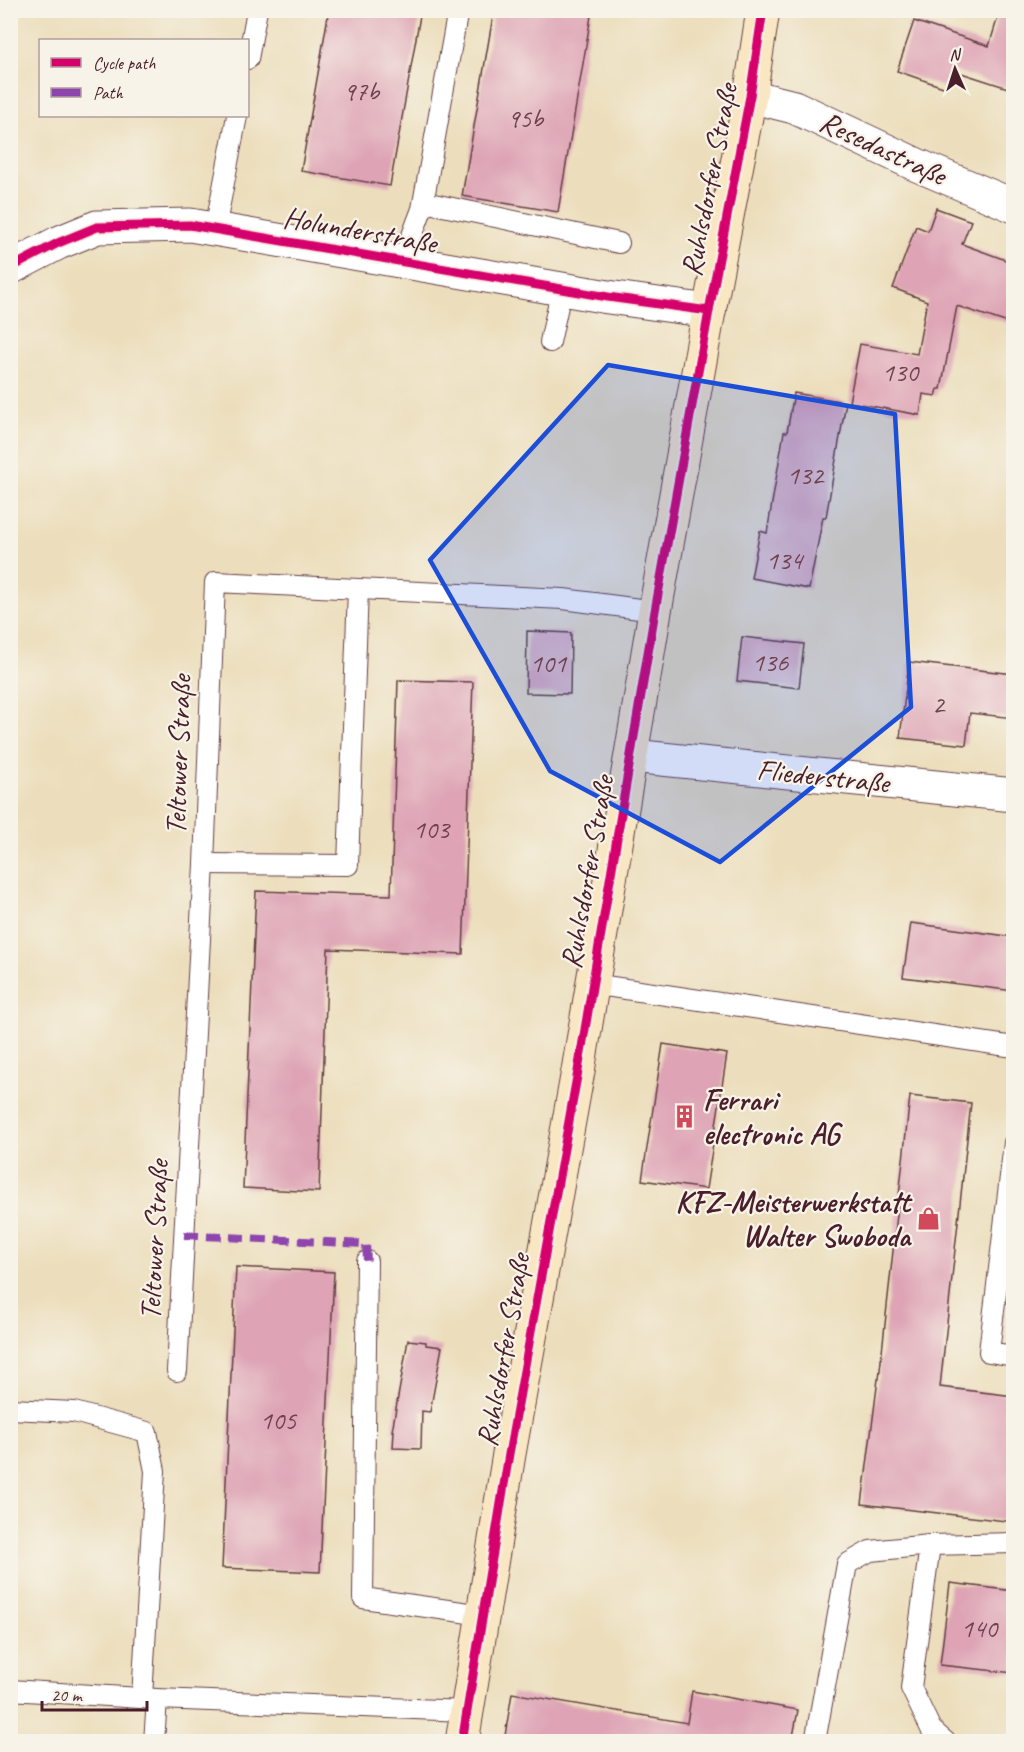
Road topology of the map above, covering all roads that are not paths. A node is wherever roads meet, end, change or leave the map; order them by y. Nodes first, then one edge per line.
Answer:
1 (257, 10) edge
2 (458, 10) edge
3 (763, 10) edge
4 (249, 54) edge
5 (750, 96) junction
6 (237, 117) edge
7 (423, 201) junction
8 (1014, 206) edge
9 (215, 229) junction
10 (619, 243) dead end
11 (402, 262) junction
12 (10, 268) edge
13 (562, 288) junction
14 (708, 311) junction
15 (550, 342) dead end
16 (357, 589) junction
17 (655, 611) junction
18 (632, 756) junction
19 (1014, 795) edge
20 (204, 864) junction
21 (592, 984) junction
22 (1014, 1047) edge
23 (1014, 1143) edge
24 (367, 1261) dead end
25 (1014, 1356) edge
26 (177, 1371) dead end
27 (10, 1409) edge
28 (1014, 1544) edge
29 (930, 1545) junction
30 (483, 1615) junction
31 (10, 1690) edge
32 (149, 1699) junction
33 (464, 1726) edge
34 (154, 1742) edge
35 (815, 1742) edge
36 (946, 1742) edge

1 - 4 lane
2 - 7 lane
3 - 5 main road, Ruhlsdorfer Straße
5 - 8 street, Resedastraße
5 - 14 main road, Ruhlsdorfer Straße
6 - 9 lane
7 - 10 lane
7 - 11 lane
9 - 11 street, Holunderstraße
9 - 12 street, Holunderstraße
11 - 13 street, Holunderstraße
13 - 14 street, Holunderstraße
13 - 15 lane
14 - 17 main road, Ruhlsdorfer Straße
16 - 17 lane, Teltower Straße
16 - 20 lane
16 - 20 lane, Teltower Straße
17 - 18 main road, Ruhlsdorfer Straße
18 - 19 street, Fliederstraße
18 - 21 main road, Ruhlsdorfer Straße
20 - 26 lane, Teltower Straße
21 - 22 lane, Ruhlsdorfer Straße
21 - 30 main road, Ruhlsdorfer Straße
23 - 25 lane
24 - 30 lane
27 - 32 lane
28 - 29 lane
29 - 35 lane
29 - 36 lane
30 - 33 main road, Ruhlsdorfer Straße
31 - 32 lane
32 - 33 lane
32 - 34 lane

